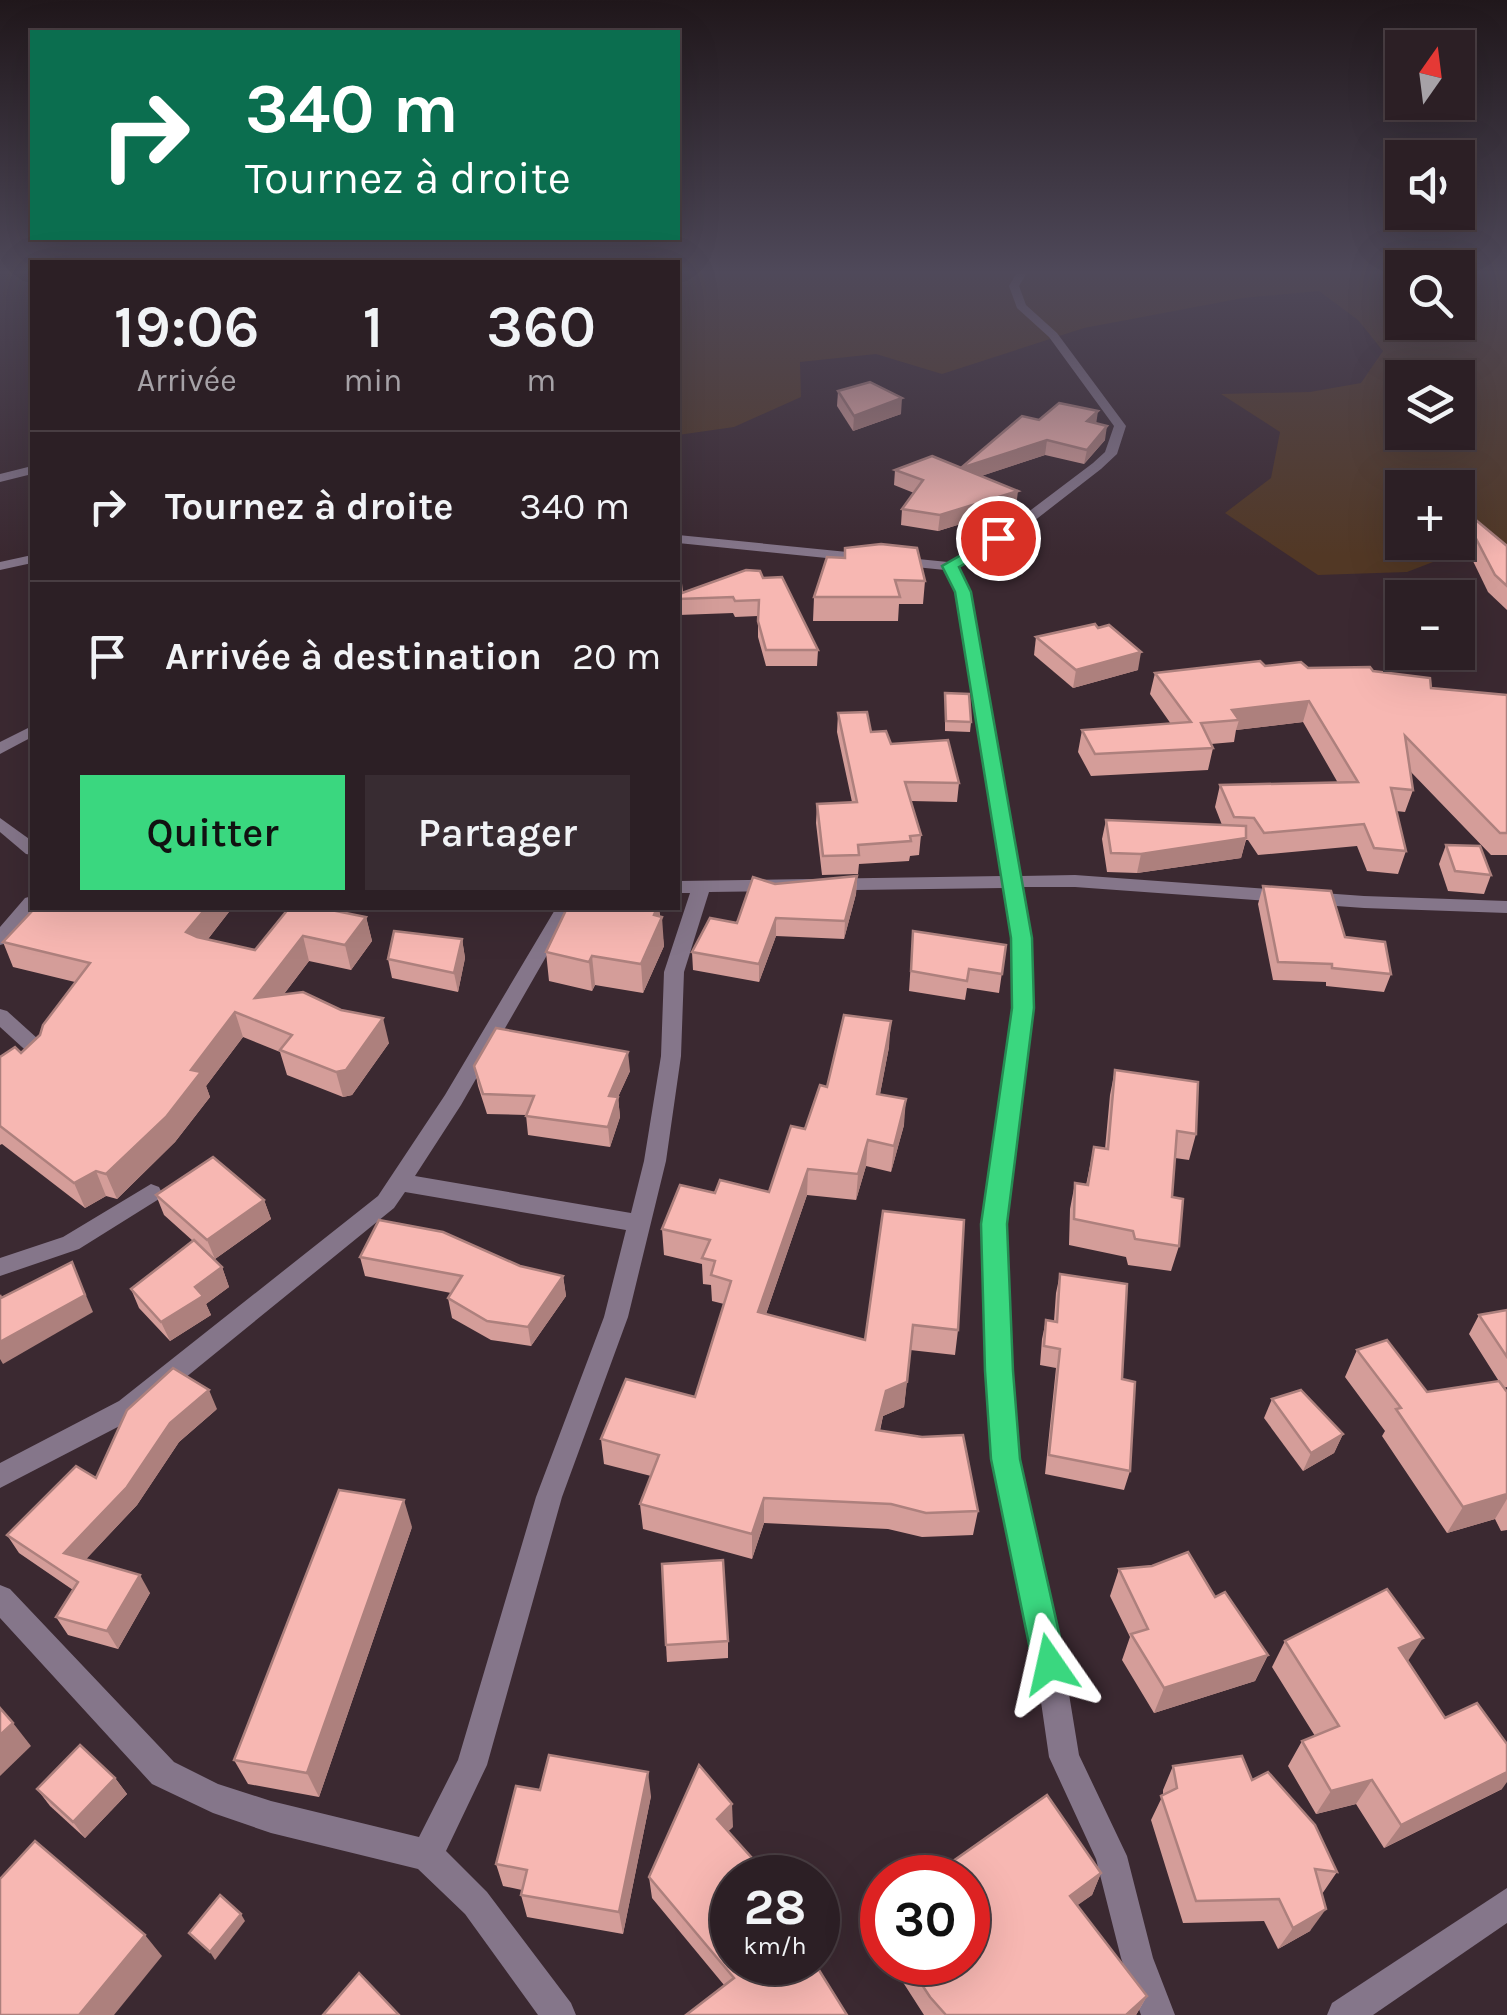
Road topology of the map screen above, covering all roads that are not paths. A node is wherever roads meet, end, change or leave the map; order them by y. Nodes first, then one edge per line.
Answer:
1 (1077, 368) edge
2 (30, 470) edge
3 (0, 478) edge
4 (680, 539) edge
5 (30, 559) edge
6 (0, 566) edge
7 (950, 566) junction
8 (30, 732) edge
9 (0, 748) edge
10 (0, 823) edge
11 (30, 848) edge
12 (1012, 880) junction
13 (689, 887) edge
14 (30, 904) edge
15 (1507, 907) edge
16 (563, 910) edge
17 (0, 939) edge
18 (0, 1016) edge
19 (41, 1053) edge
20 (399, 1182) junction
21 (151, 1193) dead end
22 (637, 1223) junction
23 (0, 1268) edge
24 (0, 1476) edge
25 (1, 1603) edge
26 (427, 1856) junction
27 (1507, 1904) edge
28 (559, 2015) edge
29 (1158, 2015) edge
30 (1344, 2015) edge

1 - 7 street
2 - 3 street
4 - 7 street
5 - 6 street
7 - 12 street
8 - 9 street
10 - 11 street
12 - 13 street
12 - 15 street
12 - 29 street
13 - 22 street
14 - 17 street
16 - 20 street
18 - 19 street
20 - 22 street
20 - 24 street
21 - 23 street
22 - 26 street
25 - 26 street
26 - 28 street
27 - 30 street

